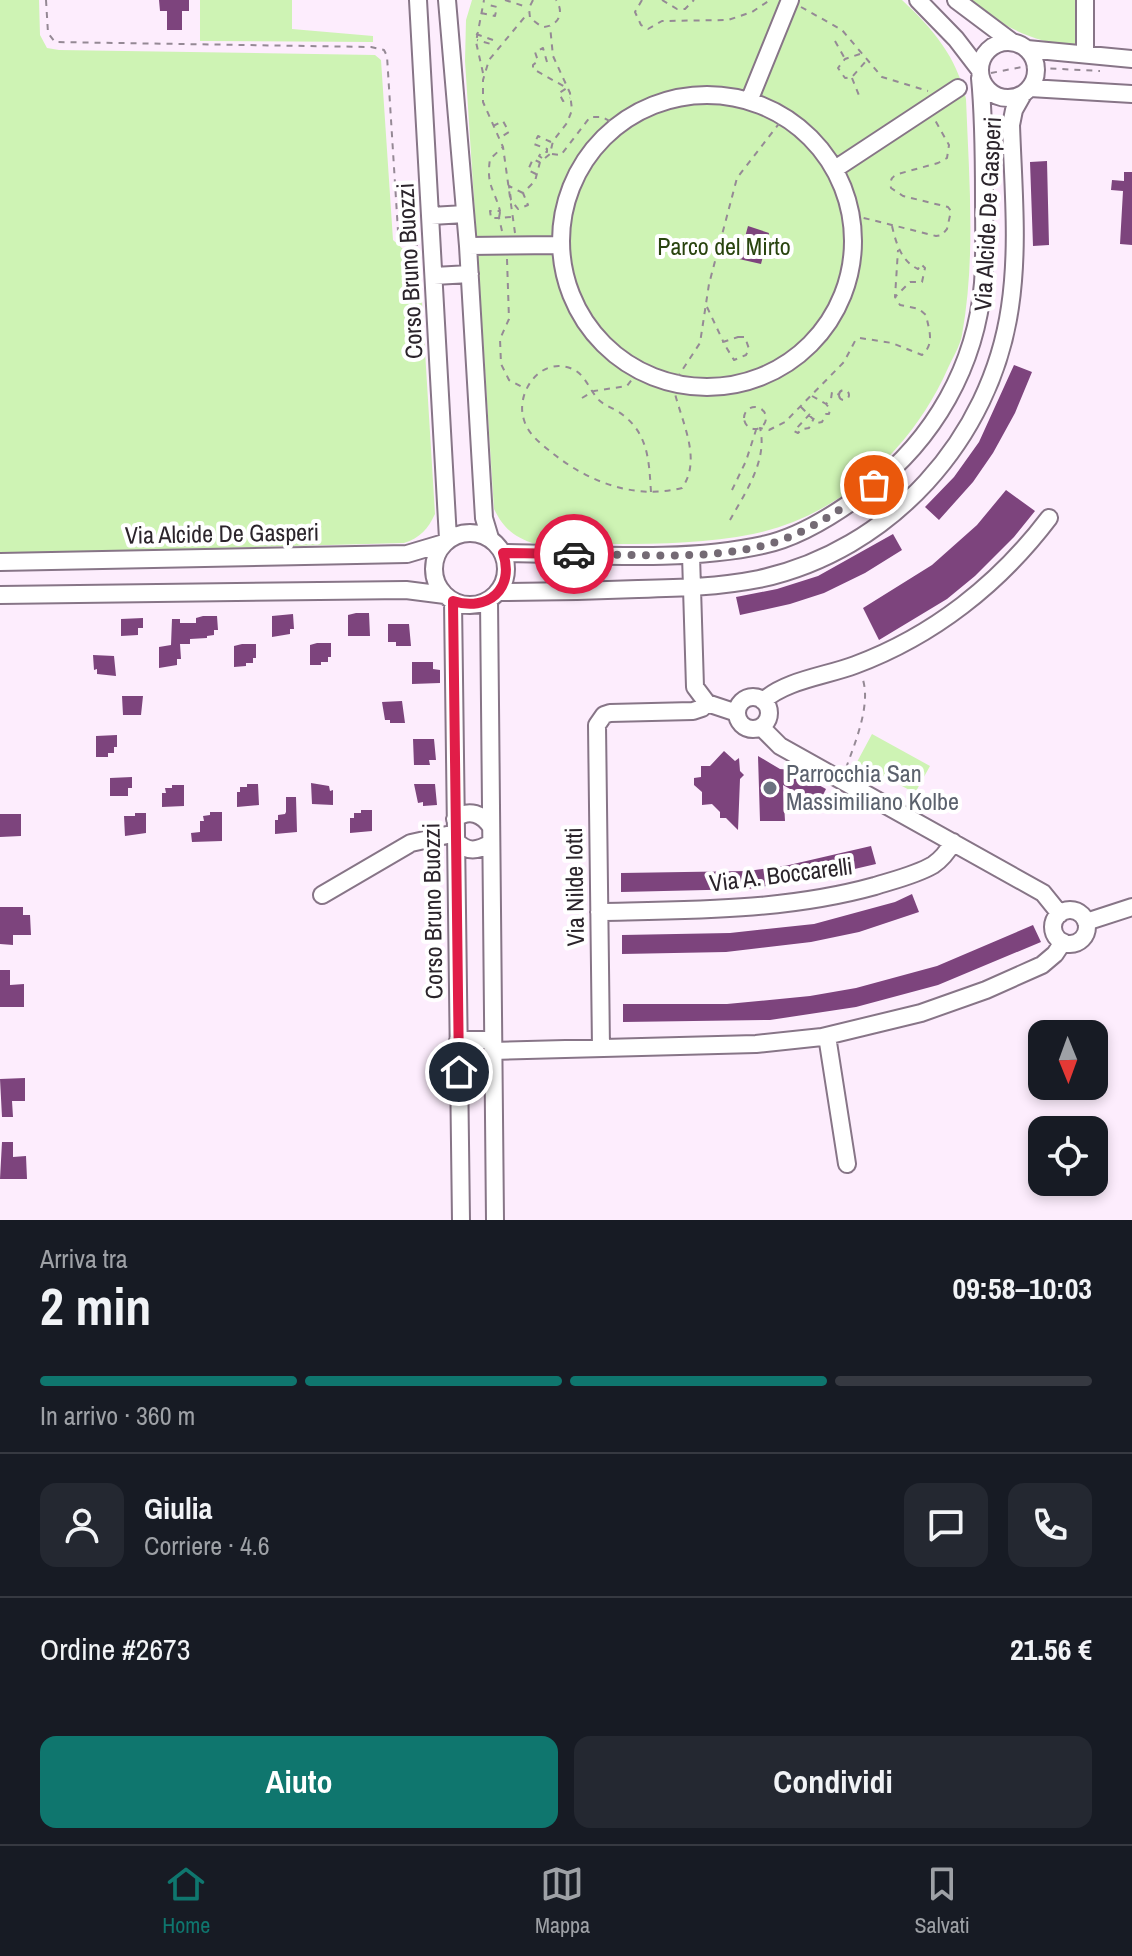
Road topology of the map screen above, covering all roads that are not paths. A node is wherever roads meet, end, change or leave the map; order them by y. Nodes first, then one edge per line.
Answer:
1 (418, 0) edge
2 (447, 0) edge
3 (459, 0) edge
4 (918, 0) edge
5 (956, 0) edge
6 (1085, 0) edge
7 (789, 1) edge
8 (448, 34) junction
9 (1019, 45) junction
10 (1085, 54) junction
11 (1132, 59) edge
12 (980, 74) junction
13 (1027, 91) junction
14 (951, 93) road end
15 (1132, 94) edge
16 (749, 101) junction
17 (835, 169) junction
18 (465, 214) junction
19 (431, 216) junction
20 (560, 245) junction
21 (468, 246) junction
22 (470, 274) junction
23 (434, 276) junction
24 (1049, 518) dead end
25 (490, 538) junction
26 (446, 541) junction
27 (503, 553) junction
28 (691, 555) junction
29 (0, 562) edge
30 (691, 587) junction
31 (0, 595) edge
32 (494, 596) junction
33 (449, 598) junction
34 (763, 701) junction
35 (707, 703) junction
36 (737, 713) junction
37 (761, 727) junction
38 (456, 831) junction
39 (491, 835) junction
40 (953, 842) junction
41 (322, 895) dead end
42 (1132, 907) edge
43 (599, 912) junction
44 (1060, 914) junction
45 (1086, 922) junction
46 (1063, 942) junction
47 (827, 1036) junction
48 (458, 1040) junction
49 (492, 1045) junction
50 (601, 1048) junction
51 (492, 1071) junction
52 (459, 1072) junction
53 (847, 1164) dead end
54 (461, 1220) edge
55 (495, 1220) edge

1 - 19 street, Corso Bruno Buozzi
2 - 8 street
3 - 8 street
4 - 12 street
5 - 9 street
6 - 10 street
7 - 16 street
8 - 18 street
9 - 10 street
9 - 12 street
9 - 13 street, Via Alcide De Gasperi
10 - 11 street
12 - 13 street
12 - 28 street, Via Alcide De Gasperi
13 - 15 street
13 - 30 street, Via Alcide De Gasperi
14 - 17 street
16 - 17 street
16 - 20 street
17 - 20 street
18 - 19 street
18 - 21 street
19 - 23 street, Corso Bruno Buozzi
20 - 21 street
21 - 22 street
22 - 23 street
22 - 25 street
23 - 26 street, Corso Bruno Buozzi
24 - 34 street
25 - 26 street
25 - 27 street
26 - 29 street, Via Alcide De Gasperi
26 - 33 street
27 - 28 street, Via Alcide De Gasperi
27 - 32 street
28 - 30 street
30 - 32 street, Via Alcide De Gasperi
30 - 35 street
31 - 33 street
32 - 33 street
32 - 39 street
33 - 38 street, Corso Bruno Buozzi
34 - 36 street
34 - 37 street
35 - 36 street
35 - 43 street, Via Nilde Iotti
36 - 37 street
37 - 40 street
38 - 39 street
38 - 39 street
38 - 41 street
38 - 48 street, Corso Bruno Buozzi
39 - 49 street
40 - 43 street, Via A. Boccarelli
40 - 44 street
42 - 45 street
43 - 50 street, Via Nilde Iotti
44 - 45 street
44 - 46 street
45 - 46 street
46 - 47 street
47 - 50 street
47 - 53 street
48 - 49 street
48 - 52 street, Corso Bruno Buozzi
49 - 50 street
49 - 51 street
51 - 52 street
51 - 55 street
52 - 54 street, Corso Bruno Buozzi

